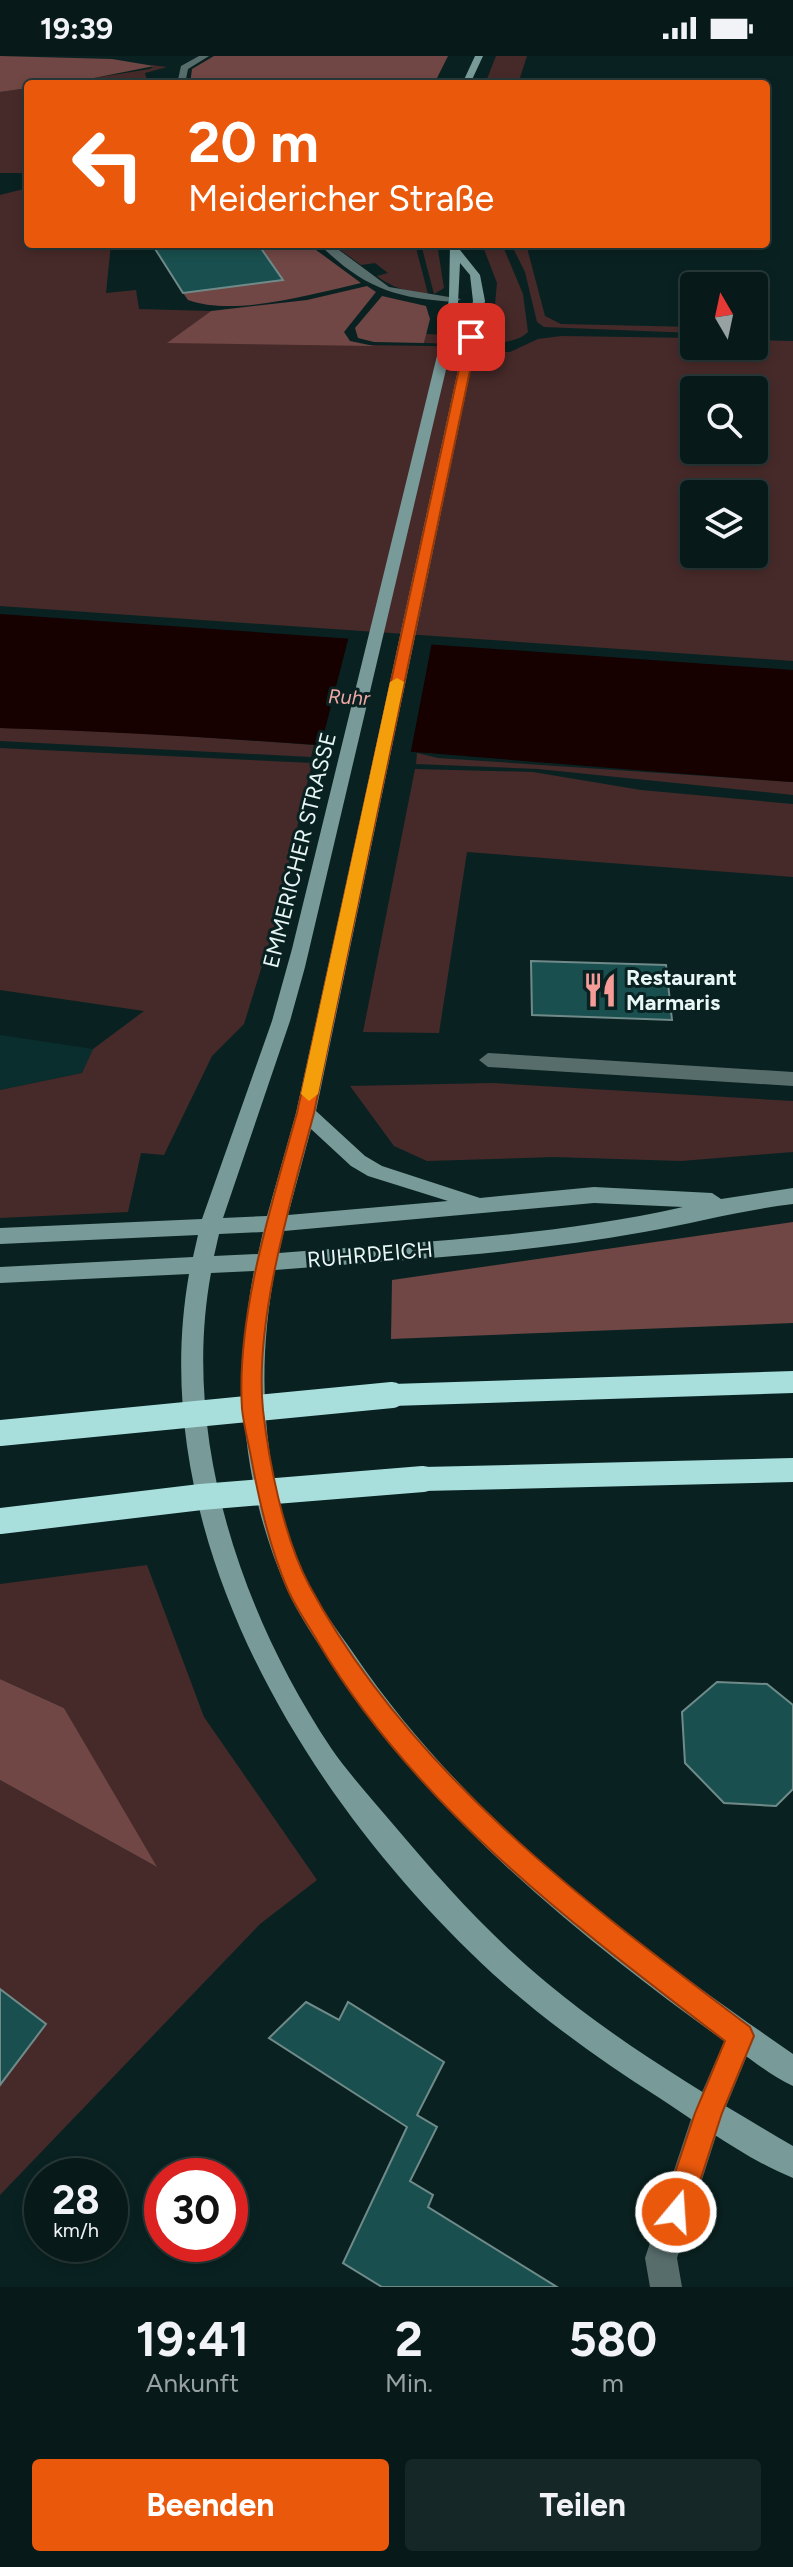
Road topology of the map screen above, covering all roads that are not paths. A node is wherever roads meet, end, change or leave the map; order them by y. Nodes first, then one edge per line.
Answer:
1 (205, 56) edge
2 (479, 56) edge
3 (182, 80) edge
4 (468, 80) edge
5 (329, 248) edge
6 (456, 248) edge
7 (455, 299) junction
8 (488, 1060) dead end
9 (793, 1079) edge
10 (306, 1113) junction
11 (793, 1196) edge
12 (736, 1203) junction
13 (482, 1204) junction
14 (276, 1224) junction
15 (207, 1227) junction
16 (0, 1236) edge
17 (269, 1262) junction
18 (201, 1266) junction
19 (0, 1275) edge
20 (793, 1382) edge
21 (0, 1433) edge
22 (793, 1470) edge
23 (0, 1521) edge
24 (741, 2036) junction
25 (793, 2071) edge
26 (708, 2113) junction
27 (793, 2163) edge
28 (666, 2287) edge

1 - 3 street
2 - 4 main road
5 - 7 street
6 - 7 main road, EMMERICHER STRASSE
6 - 10 main road, EMMERICHER STRASSE
7 - 15 main road, EMMERICHER STRASSE
8 - 9 street
10 - 13 main road
10 - 14 main road, EMMERICHER STRASSE
11 - 12 main road, RUHRDEICH
12 - 13 main road, RUHRDEICH
12 - 17 main road, RUHRDEICH
13 - 14 main road, RUHRDEICH
14 - 15 main road, RUHRDEICH
14 - 17 main road, EMMERICHER STRASSE
15 - 16 main road, RUHRDEICH
15 - 18 main road, EMMERICHER STRASSE
17 - 18 main road, RUHRDEICH
17 - 24 main road, EMMERICHER STRASSE
18 - 19 main road, RUHRDEICH
18 - 26 main road, EMMERICHER STRASSE
20 - 21 highway, bridge
22 - 23 highway, bridge
24 - 25 main road, EMMERICHER STRASSE
24 - 26 street
26 - 27 main road, EMMERICHER STRASSE
26 - 28 street

